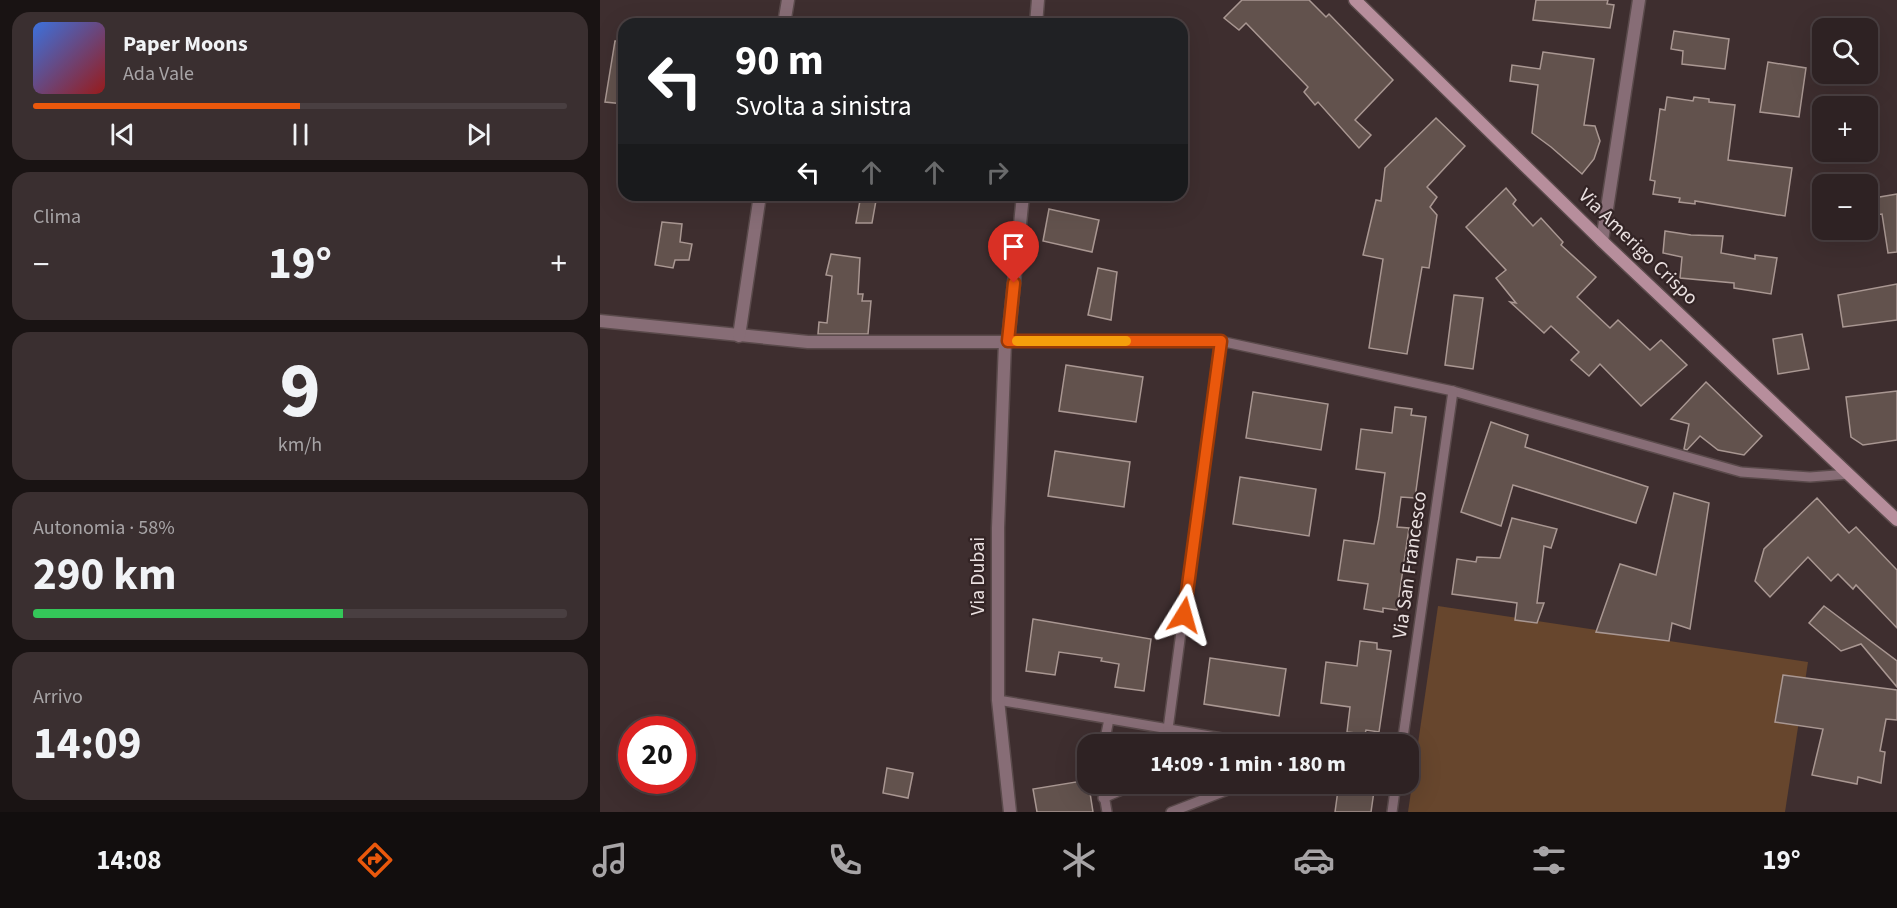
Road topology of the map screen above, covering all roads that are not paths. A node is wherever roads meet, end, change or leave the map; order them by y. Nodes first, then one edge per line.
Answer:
1 (788, 0) edge
2 (1038, 0) edge
3 (1355, 0) edge
4 (1639, 0) edge
5 (785, 18) edge
6 (1036, 18) edge
7 (759, 201) edge
8 (1022, 201) edge
9 (1602, 241) junction
10 (600, 321) edge
11 (739, 336) junction
12 (1006, 341) junction
13 (1221, 341) junction
14 (1453, 391) junction
15 (1849, 474) junction
16 (1897, 520) edge
17 (998, 700) junction
18 (1108, 719) junction
19 (1168, 729) junction
20 (1106, 734) edge
21 (1198, 734) edge
22 (1402, 734) edge
23 (1103, 794) edge
24 (1113, 794) edge
25 (1218, 794) edge
26 (1394, 794) edge
27 (1104, 798) junction
28 (1010, 812) edge
29 (1107, 812) edge
30 (1171, 812) edge
31 (1392, 812) edge

1 - 5 street
2 - 6 street
3 - 9 street, Via Amerigo Crispo
4 - 9 street
7 - 11 street
8 - 12 street, Via Dubai
9 - 15 street, Via Amerigo Crispo
10 - 11 street
11 - 12 street
12 - 13 lane
12 - 17 street, Via Dubai
13 - 14 lane
13 - 19 lane
14 - 15 lane
14 - 22 lane, Via San Francesco
15 - 16 street, Via Amerigo Crispo
17 - 18 lane
17 - 28 street, Via Dubai
18 - 19 lane
18 - 20 lane
19 - 21 lane
23 - 27 lane
24 - 27 lane
25 - 30 lane
26 - 31 lane
27 - 29 lane

